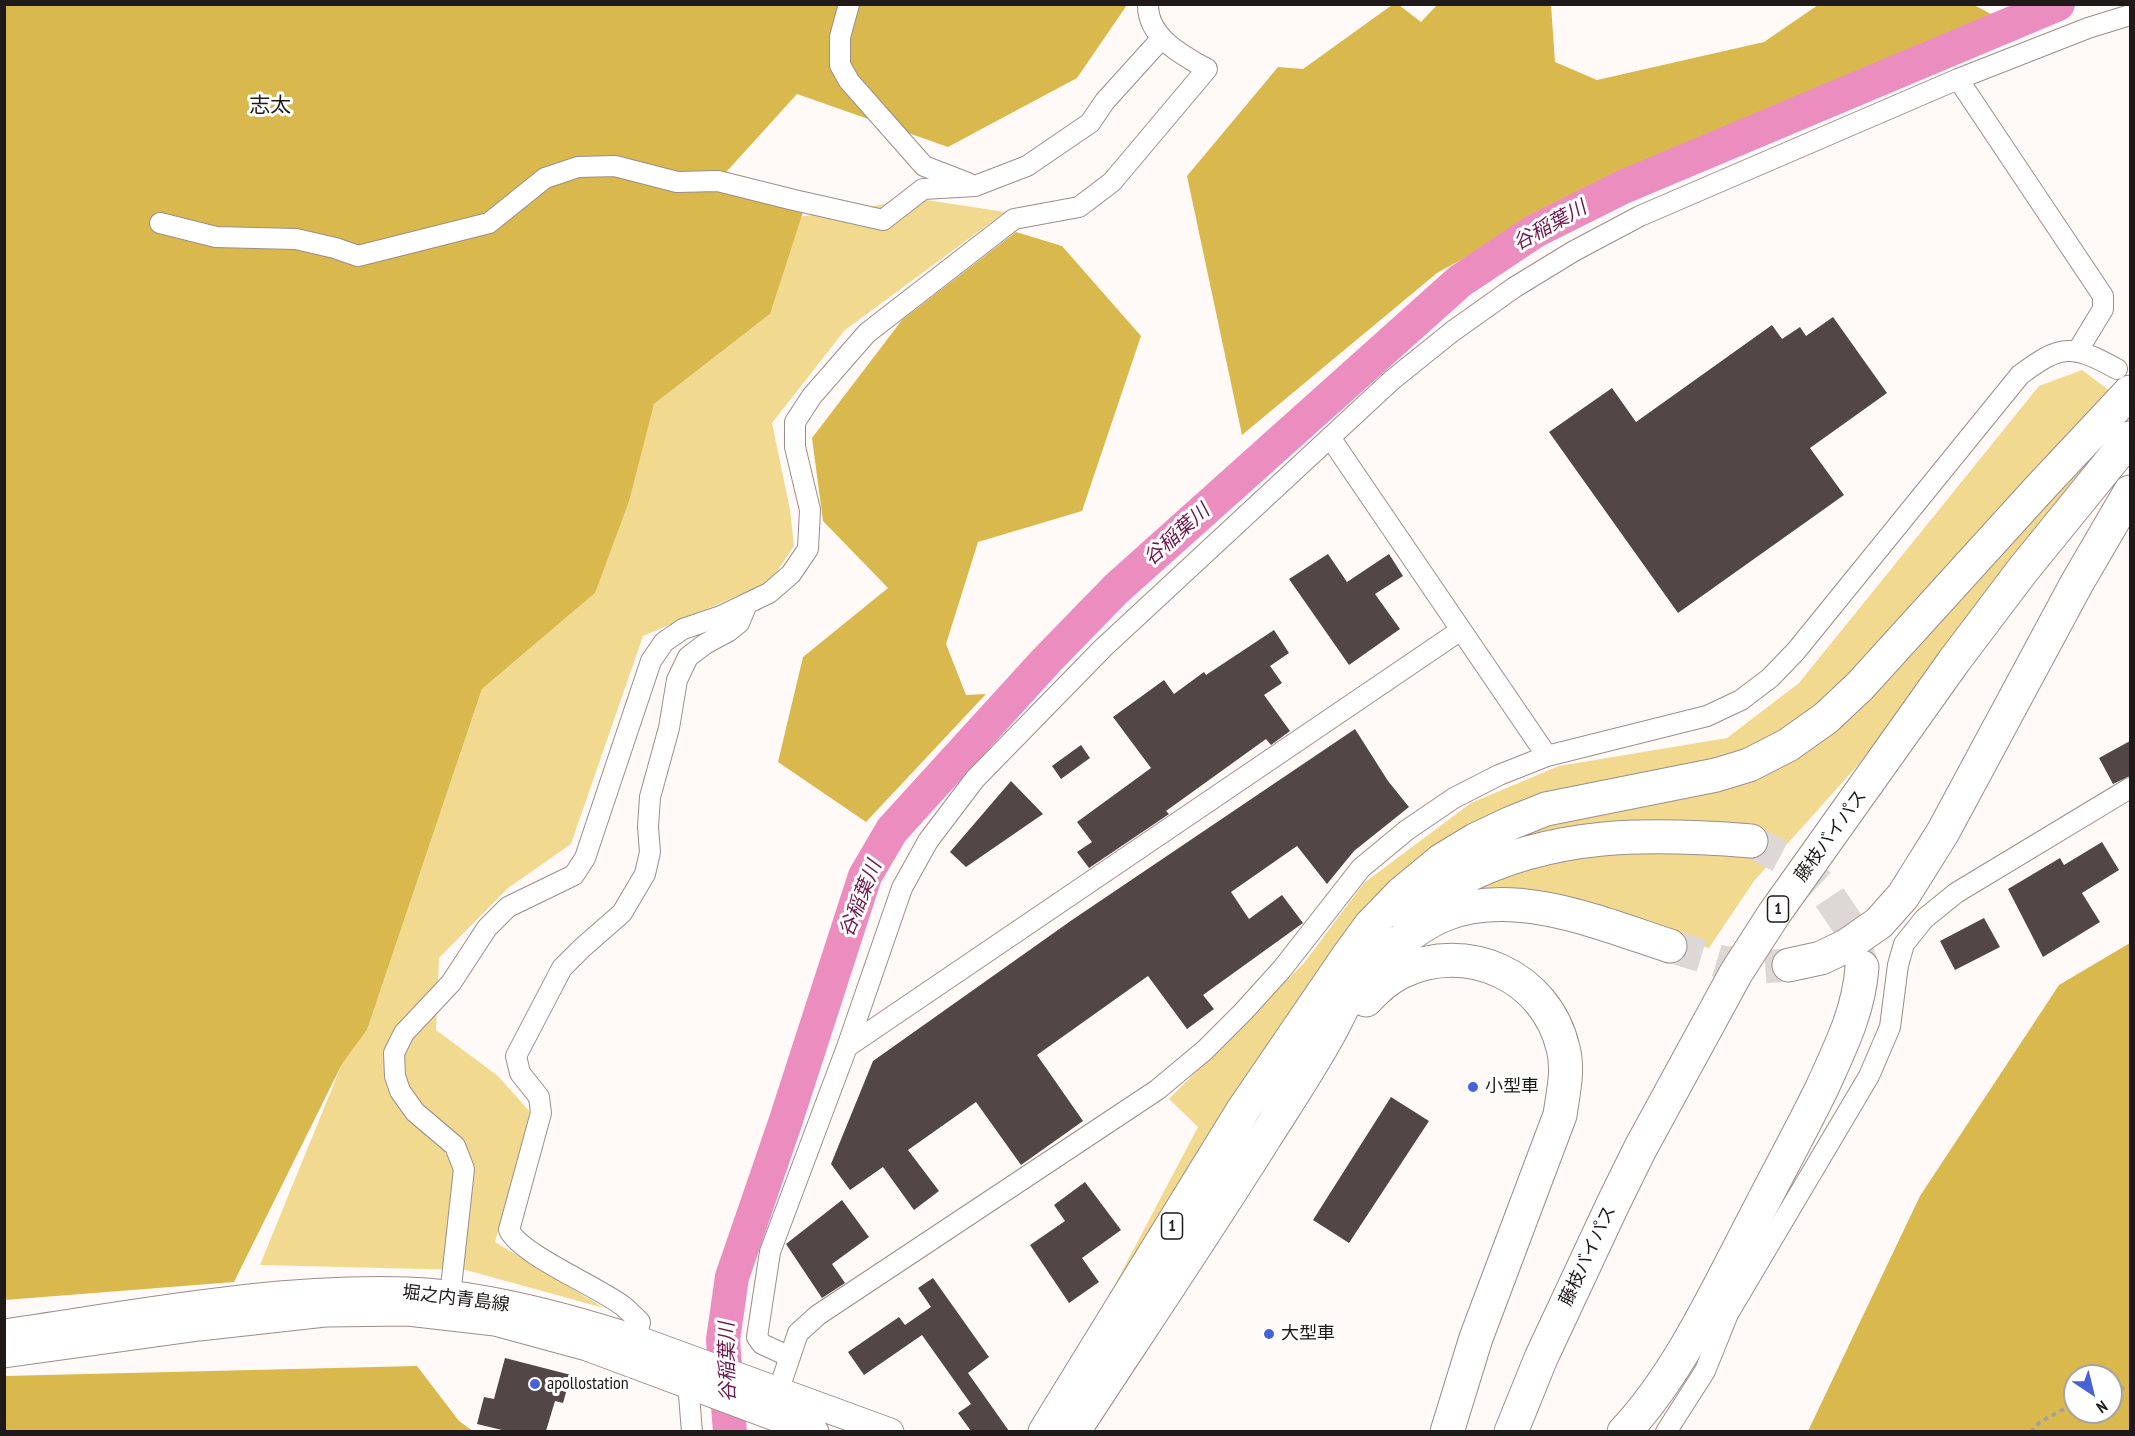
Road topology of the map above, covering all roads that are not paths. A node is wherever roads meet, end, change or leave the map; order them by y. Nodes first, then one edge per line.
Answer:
1 (849, 4) edge
2 (1148, 4) edge
3 (2130, 15) edge
4 (1162, 38) junction
5 (1958, 79) junction
6 (975, 186) junction
7 (160, 223) dead end
8 (2077, 352) junction
9 (2124, 381) edge
10 (2130, 438) edge
11 (1331, 439) junction
12 (2130, 492) edge
13 (747, 604) junction
14 (1461, 630) junction
15 (1547, 756) junction
16 (2130, 788) edge
17 (1751, 841) tunnel mouth
18 (1670, 946) tunnel mouth
19 (1346, 959) junction
20 (1789, 965) tunnel mouth
21 (1862, 967) tunnel mouth
22 (1315, 1030) junction
23 (847, 1047) junction
24 (450, 1296) junction
25 (4, 1333) edge
26 (636, 1339) junction
27 (4, 1354) edge
28 (790, 1357) junction
29 (698, 1379) junction
30 (788, 1394) junction
31 (804, 1430) edge
32 (692, 1431) edge
33 (890, 1431) edge
34 (1045, 1431) edge
35 (1073, 1431) edge
36 (1448, 1431) edge
37 (1511, 1431) edge
38 (1624, 1431) edge
39 (1666, 1431) edge

1 - 6 street
2 - 4 street
3 - 5 street
4 - 6 street
4 - 13 street
5 - 8 street
5 - 11 street
6 - 7 street
8 - 9 street
8 - 15 street
9 - 19 highway, 1
10 - 37 highway, 藤枝バイパス / 1
11 - 14 street
11 - 23 street
12 - 20 highway
13 - 24 street
13 - 26 street
14 - 15 street
14 - 23 street
15 - 28 street
16 - 39 street
17 - 19 highway, 1
18 - 22 highway, 1
19 - 22 highway, 1
21 - 38 highway
22 - 34 highway, 1
22 - 35 highway, 1
22 - 36 highway, 1
23 - 28 street
24 - 25 main road, 堀之内青島線
24 - 26 main road, 堀之内青島線
26 - 29 main road, 堀之内青島線
27 - 29 main road, 堀之内青島線
28 - 30 street
29 - 30 main road, 堀之内青島線
29 - 31 main road, 堀之内青島線
29 - 32 street
30 - 31 street
30 - 33 main road, 堀之内青島線

